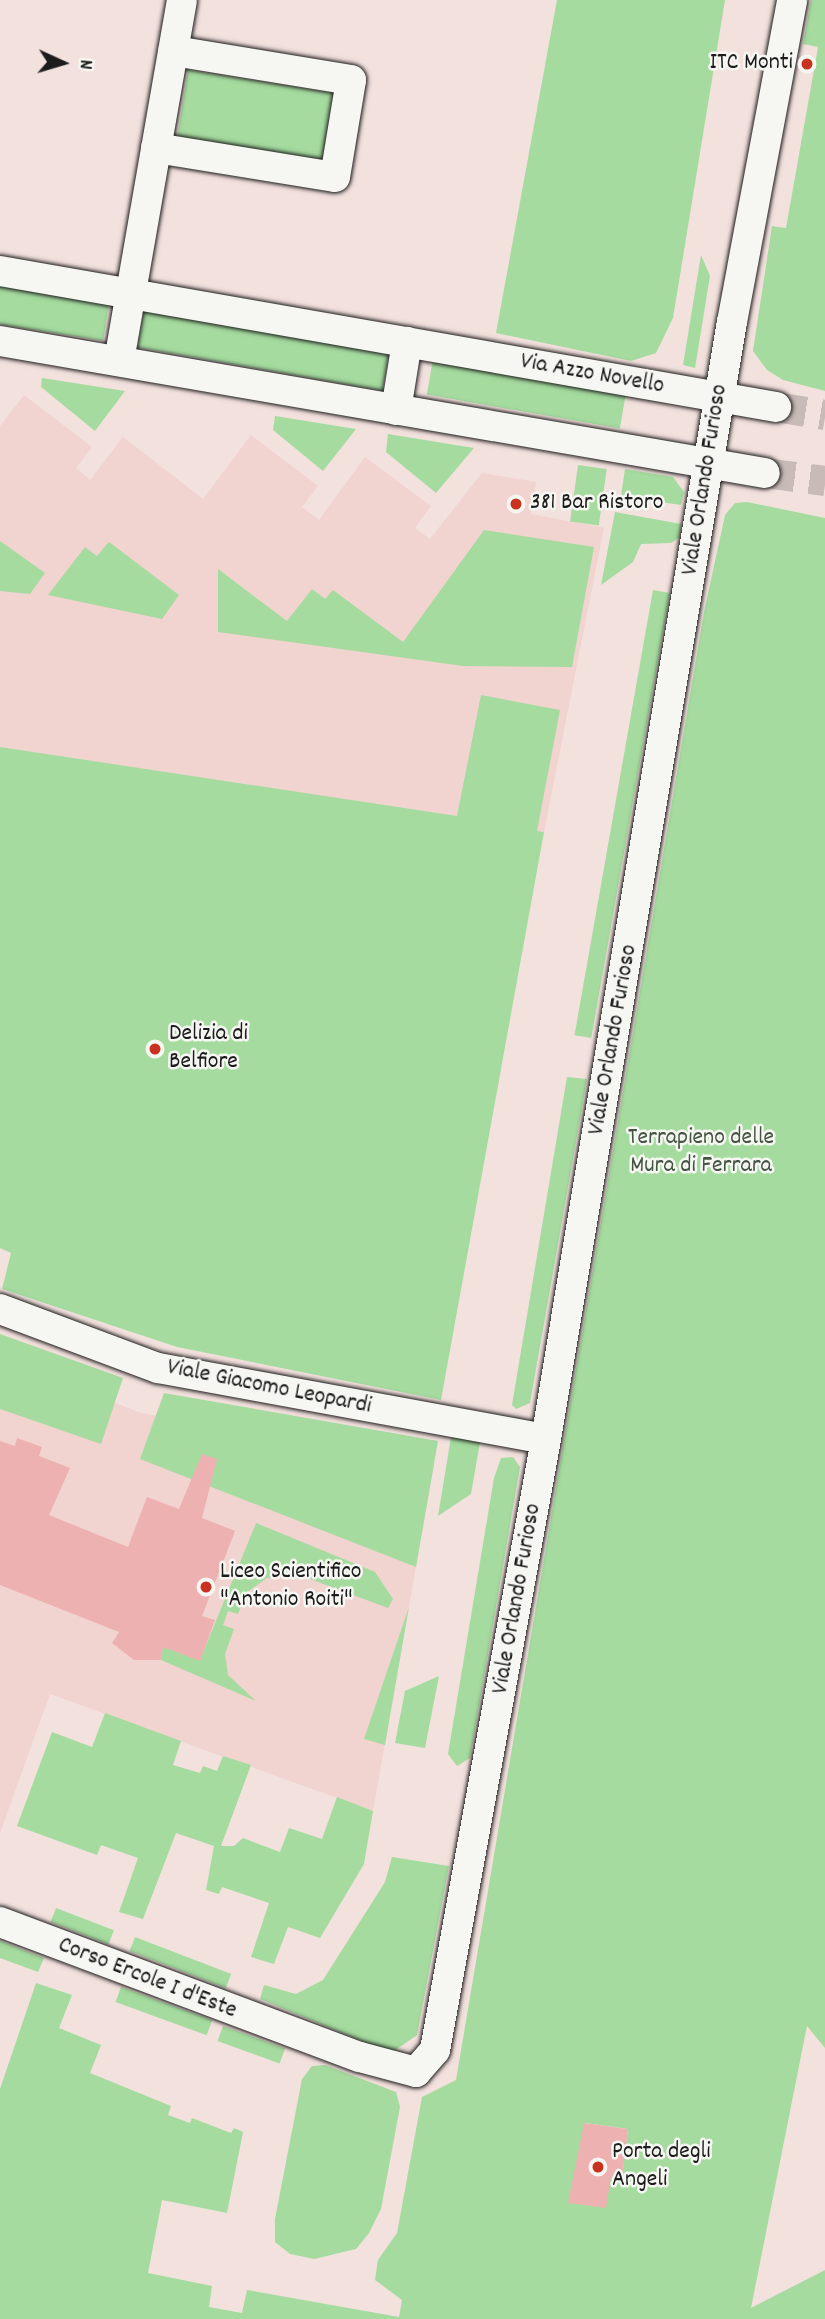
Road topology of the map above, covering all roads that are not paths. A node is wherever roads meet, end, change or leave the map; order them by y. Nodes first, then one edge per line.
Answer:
1 (182, 0) edge
2 (792, 0) edge
3 (173, 51) junction
4 (156, 148) junction
5 (0, 271) edge
6 (131, 294) junction
7 (0, 341) edge
8 (407, 342) junction
9 (119, 361) junction
10 (719, 397) junction
11 (776, 407) tunnel mouth
12 (396, 410) junction
13 (708, 465) junction
14 (765, 473) tunnel mouth
15 (0, 1309) edge
16 (546, 1439) junction
17 (0, 1922) edge
18 (360, 2057) joint

1 - 3 street
2 - 10 street, Viale Orlando Furioso
3 - 4 street
3 - 4 street
4 - 6 street
5 - 6 street, Via Azzo Novello
6 - 8 street, Via Azzo Novello
6 - 9 street
7 - 9 street
8 - 10 street, Via Azzo Novello
8 - 12 street
9 - 12 street
10 - 11 street, Via Azzo Novello
10 - 13 street, Viale Orlando Furioso
12 - 13 street
13 - 14 street
13 - 16 street, Viale Orlando Furioso
15 - 16 street, Viale Giacomo Leopardi
16 - 18 street, Viale Orlando Furioso
17 - 18 street, Corso Ercole I d'Este

